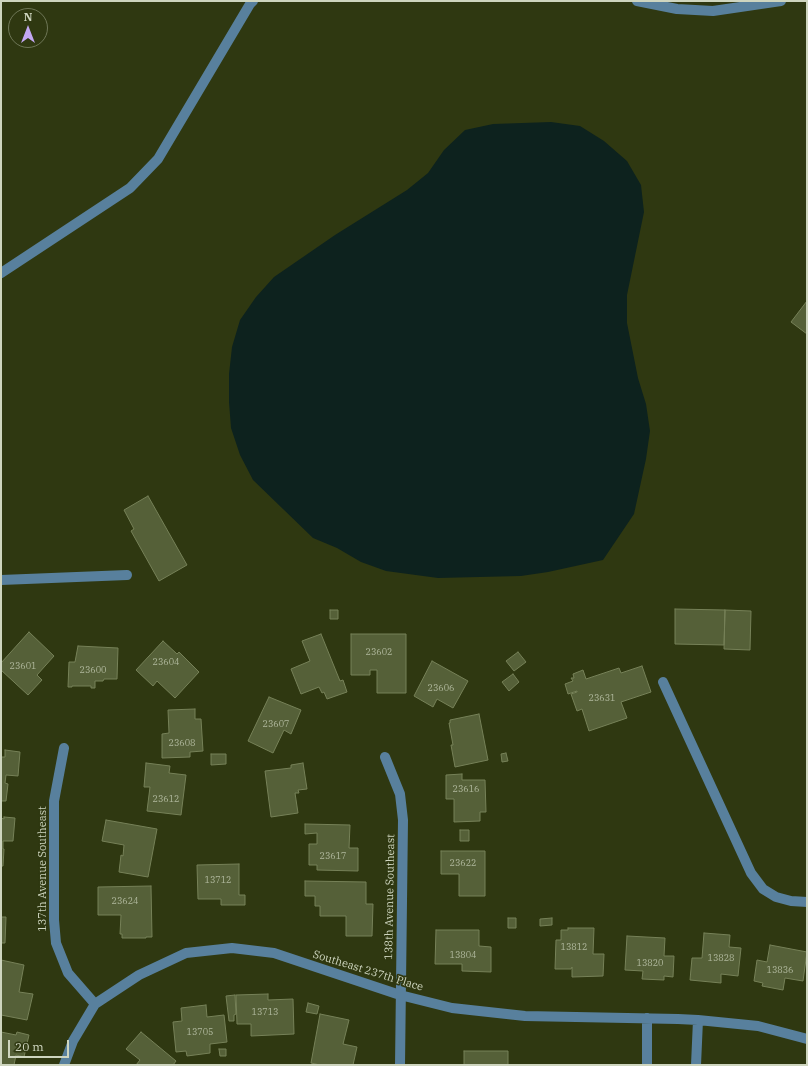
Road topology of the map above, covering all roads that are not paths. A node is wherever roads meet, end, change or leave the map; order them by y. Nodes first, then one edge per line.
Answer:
1 (253, 1) edge
2 (638, 1) edge
3 (781, 1) edge
4 (1, 273) edge
5 (127, 575) dead end
6 (1, 580) edge
7 (663, 682) dead end
8 (64, 748) dead end
9 (385, 757) dead end
10 (807, 902) edge
11 (400, 995) junction
12 (95, 1004) junction
13 (647, 1018) junction
14 (698, 1020) junction
15 (807, 1039) edge
16 (64, 1065) edge
17 (400, 1065) edge
18 (647, 1065) edge
19 (696, 1065) edge

1 - 4 street
2 - 3 street
5 - 6 street
7 - 10 street
8 - 12 street, 137th Avenue Southeast
9 - 11 street, 138th Avenue Southeast
11 - 12 street, Southeast 237th Place
11 - 13 street, Southeast 237th Place
11 - 17 street, 138th Avenue Southeast
12 - 16 street
13 - 14 street, Southeast 237th Place
13 - 18 street
14 - 15 street, Southeast 237th Place
14 - 19 street

